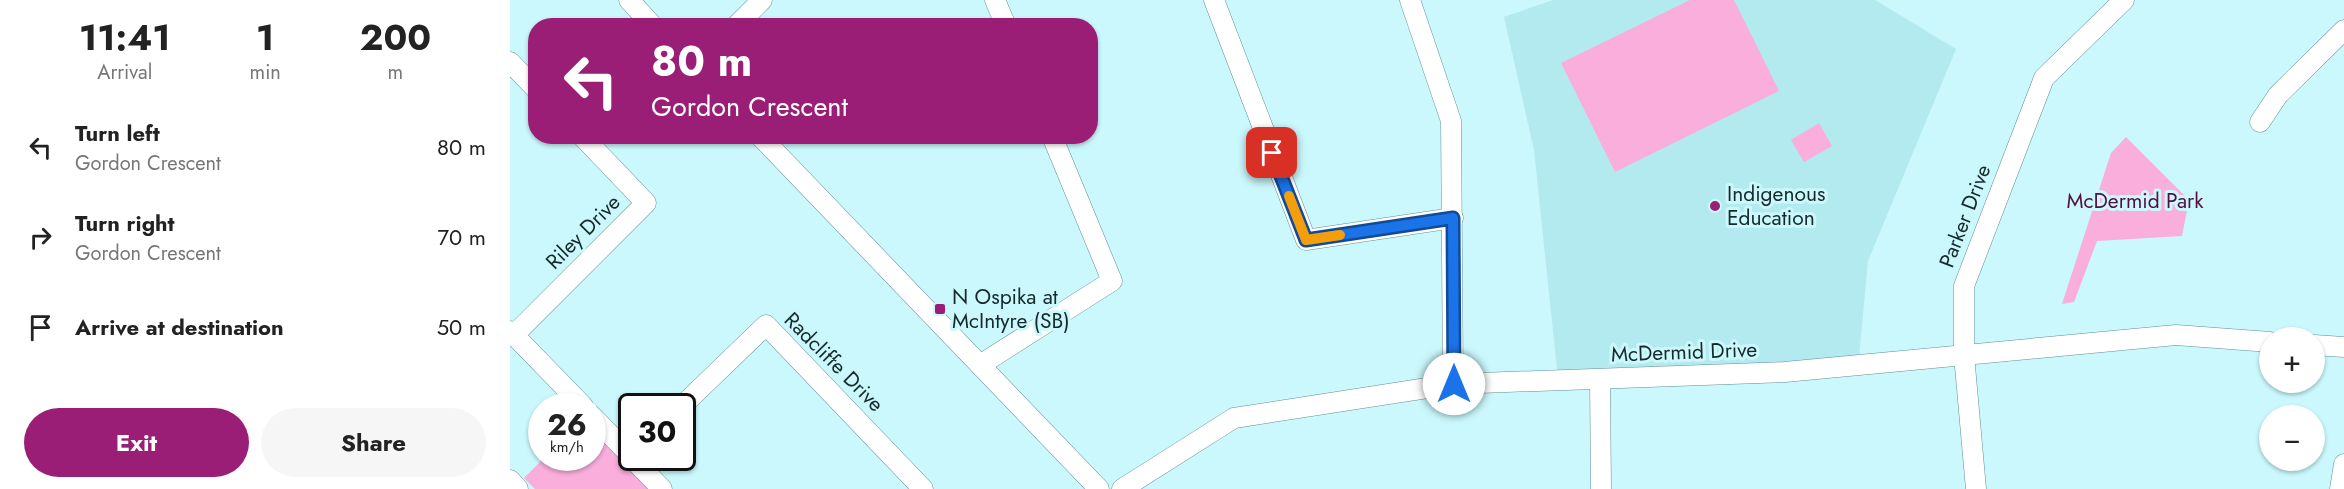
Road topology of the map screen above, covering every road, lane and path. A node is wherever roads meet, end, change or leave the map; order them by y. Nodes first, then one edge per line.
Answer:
1 (629, 0) edge
2 (762, 0) edge
3 (995, 0) edge
4 (1214, 0) edge
5 (1410, 0) edge
6 (2124, 0) edge
7 (646, 18) edge
8 (744, 18) edge
9 (1003, 18) edge
10 (2344, 30) edge
11 (510, 62) edge
12 (528, 80) edge
13 (2260, 122) dead end
14 (590, 144) edge
15 (768, 144) edge
16 (1055, 144) edge
17 (1453, 218) junction
18 (512, 333) edge
19 (2259, 341) edge
20 (2325, 346) edge
21 (2344, 347) edge
22 (1964, 355) junction
23 (980, 365) junction
24 (1600, 379) junction
25 (1454, 384) junction
26 (570, 393) edge
27 (695, 393) edge
28 (606, 431) edge
29 (618, 443) edge
30 (2344, 464) edge
31 (645, 471) edge
32 (510, 480) edge
33 (518, 489) edge
34 (662, 489) edge
35 (923, 489) edge
36 (1100, 489) edge
37 (1122, 489) edge
38 (1601, 489) edge
39 (1976, 489) edge
40 (2340, 489) edge

1 - 7 street
2 - 8 street
3 - 9 street
4 - 17 street
5 - 17 street
6 - 22 street, Parker Drive
10 - 13 street
11 - 12 street
14 - 18 street, Riley Drive
15 - 23 street
16 - 23 street
17 - 25 street
18 - 26 street
19 - 22 street, McDermid Drive
20 - 21 street
22 - 24 street, McDermid Drive
22 - 39 street, Parker Drive
23 - 36 street
24 - 25 street, McDermid Drive
24 - 38 street
25 - 37 street, McDermid Drive
27 - 35 street, Radcliffe Drive
28 - 29 street
30 - 40 street
31 - 34 street
32 - 33 street

